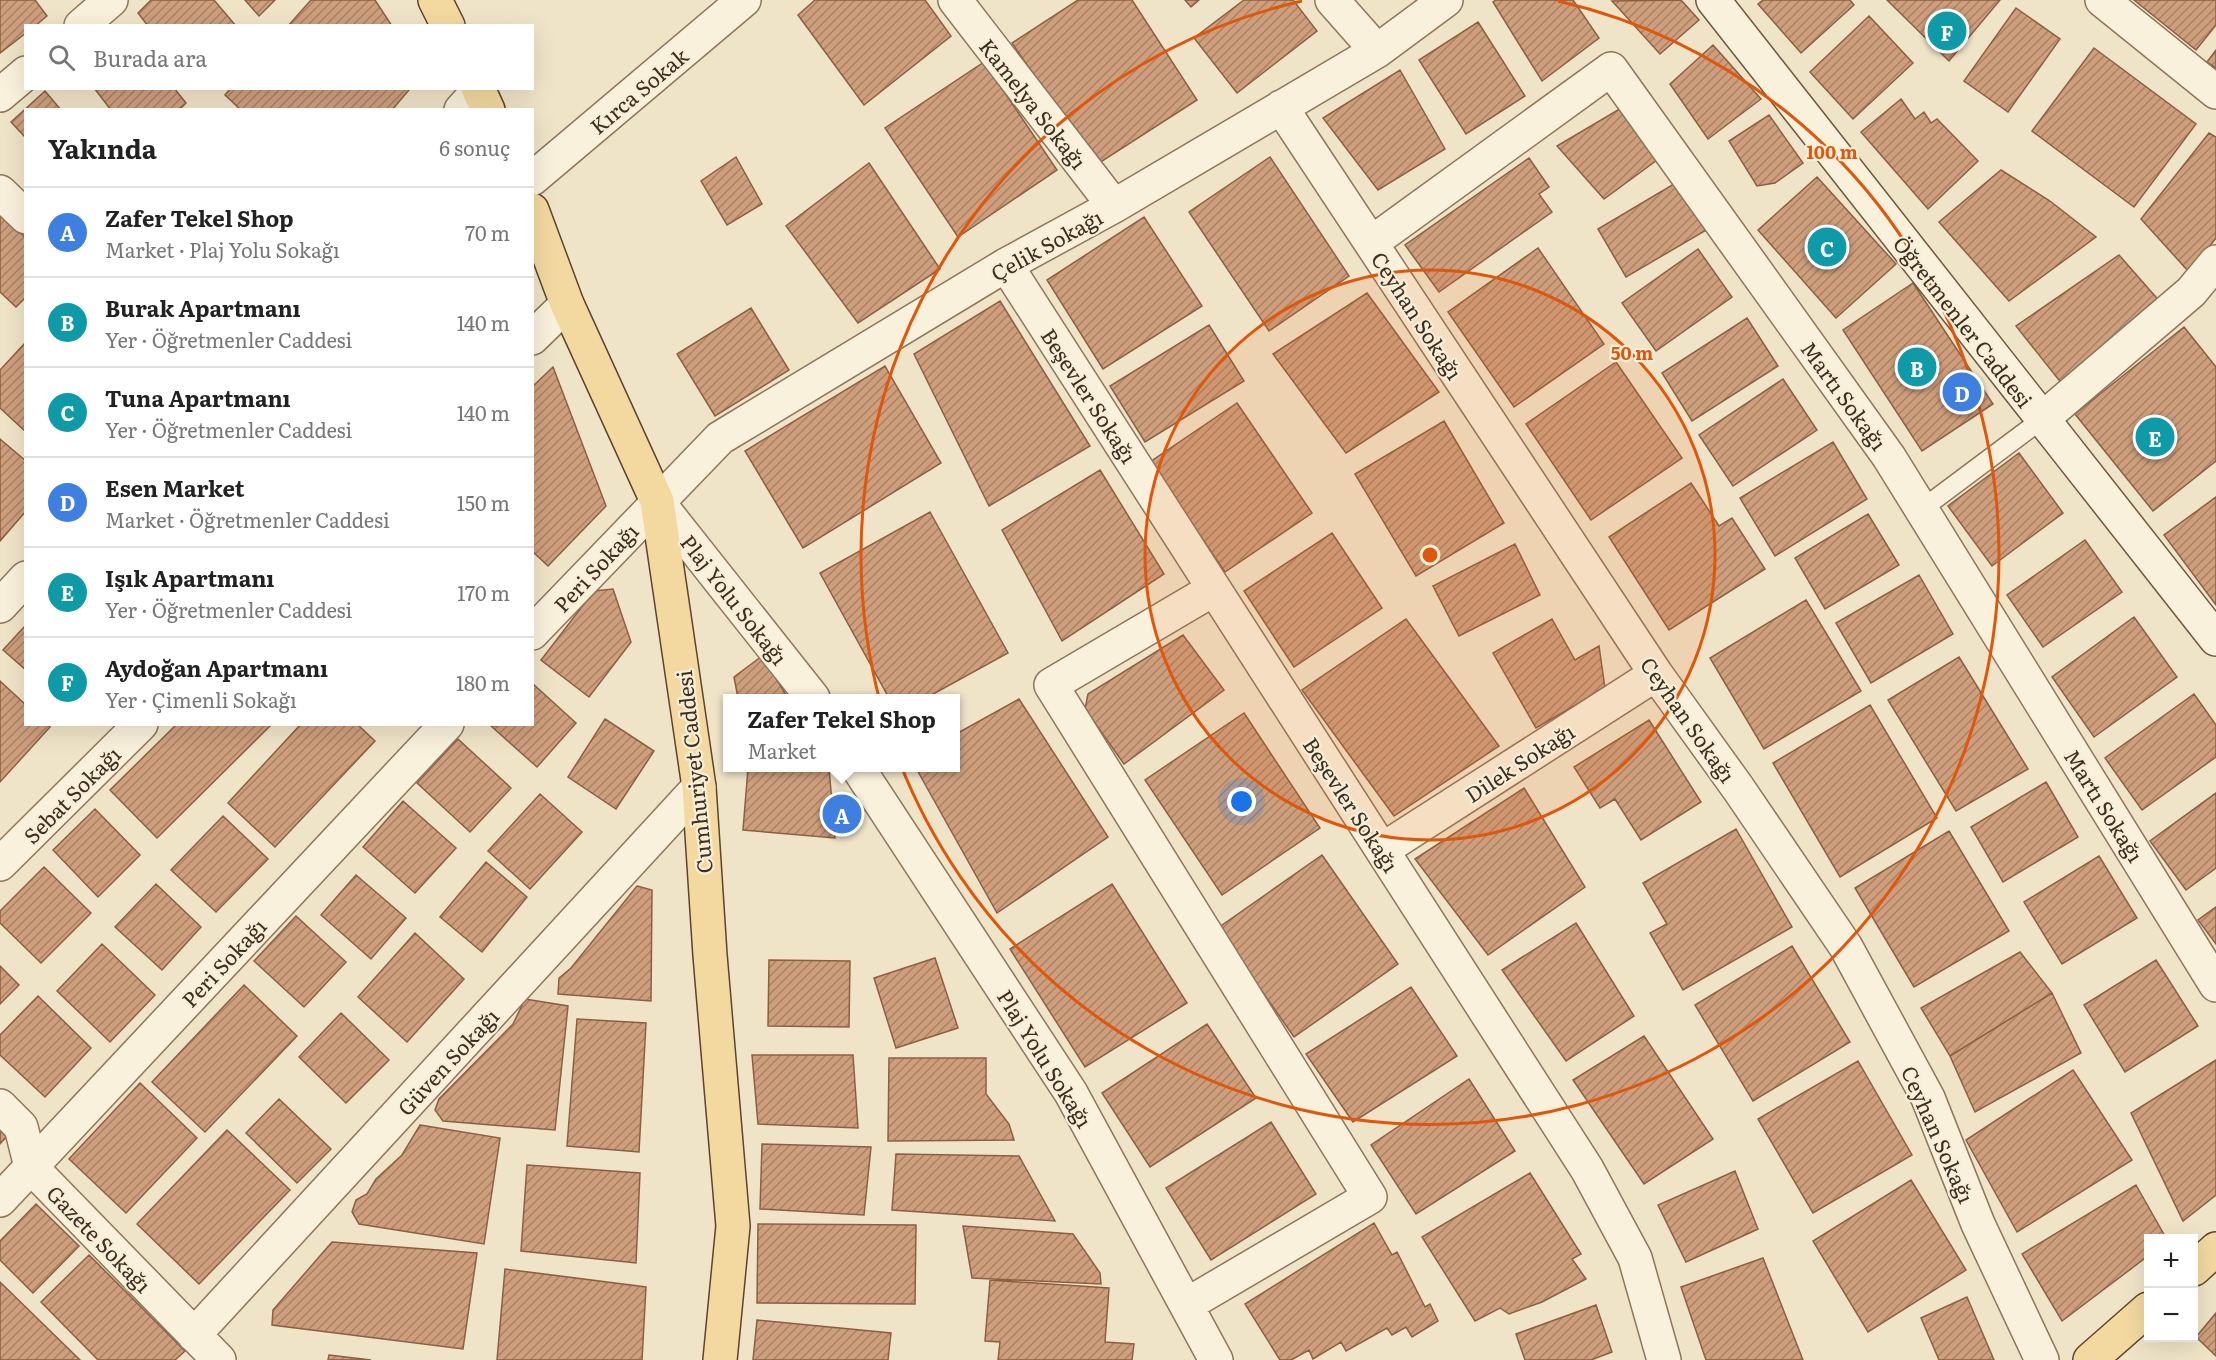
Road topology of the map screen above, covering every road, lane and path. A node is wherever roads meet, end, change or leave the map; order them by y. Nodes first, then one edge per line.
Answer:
1 (111, 0) edge
2 (435, 0) edge
3 (744, 0) edge
4 (955, 0) edge
5 (1332, 0) edge
6 (1446, 0) edge
7 (1713, 0) edge
8 (2102, 0) edge
9 (83, 24) edge
10 (447, 24) edge
11 (1377, 51) junction
12 (24, 75) edge
13 (2216, 92) edge
14 (0, 94) edge
15 (1281, 107) junction
16 (534, 178) edge
17 (0, 192) edge
18 (1114, 206) junction
19 (24, 215) edge
20 (534, 215) edge
21 (1371, 243) junction
22 (2216, 262) edge
23 (1006, 265) junction
24 (567, 304) junction
25 (534, 336) edge
26 (2041, 420) junction
27 (657, 501) junction
28 (1922, 509) junction
29 (24, 580) edge
30 (1214, 589) junction
31 (0, 606) edge
32 (534, 631) edge
33 (2216, 639) edge
34 (1656, 674) junction
35 (809, 694) edge
36 (139, 726) edge
37 (445, 726) edge
38 (861, 772) edge
39 (699, 787) junction
40 (1382, 850) junction
41 (0, 864) edge
42 (2216, 985) edge
43 (0, 1106) edge
44 (30, 1167) junction
45 (0, 1200) edge
46 (2216, 1249) edge
47 (2198, 1265) edge
48 (1188, 1304) junction
49 (2144, 1313) edge
50 (195, 1335) junction
51 (219, 1360) edge
52 (720, 1360) edge
53 (1216, 1360) edge
54 (1664, 1360) edge
55 (2042, 1360) edge
56 (2091, 1360) edge

1 - 9 street
2 - 10 main road
3 - 16 street, Kırca Sokak
4 - 18 street, Kamelya Sokağı
5 - 11 street
6 - 11 street, Çelik Sokağı
7 - 26 street, Öğretmenler Caddesi
8 - 13 street
11 - 15 street, Çelik Sokağı
12 - 14 street
15 - 18 street, Çelik Sokağı
15 - 21 street, Ceyhan Sokağı
17 - 19 street
18 - 23 street, Çelik Sokağı
20 - 24 main road, Cumhuriyet Caddesi
21 - 28 street, Martı Sokağı
21 - 34 street, Ceyhan Sokağı
22 - 26 street
23 - 27 street, Çelik Sokağı
23 - 30 street, Beşevler Sokağı
24 - 25 street
24 - 27 main road, Cumhuriyet Caddesi
26 - 28 lane
26 - 33 street, Öğretmenler Caddesi
27 - 32 street, Peri Sokağı
27 - 35 street, Plaj Yolu Sokağı
27 - 39 main road, Cumhuriyet Caddesi
28 - 42 street, Martı Sokağı
29 - 31 street
30 - 40 street, Beşevler Sokağı
30 - 48 street
34 - 40 street, Dilek Sokağı
34 - 55 street, Ceyhan Sokağı
36 - 41 street, Sebat Sokağı
37 - 44 street, Peri Sokağı
38 - 48 street, Plaj Yolu Sokağı
39 - 50 street, Güven Sokağı
39 - 52 main road, Cumhuriyet Caddesi
40 - 54 street, Beşevler Sokağı
43 - 44 street, Gazete Sokağı
44 - 45 street, Peri Sokağı
44 - 50 street, Gazete Sokağı
46 - 47 main road
48 - 53 street, Plaj Yolu Sokağı
49 - 56 main road
50 - 51 street, Gazete Sokağı

